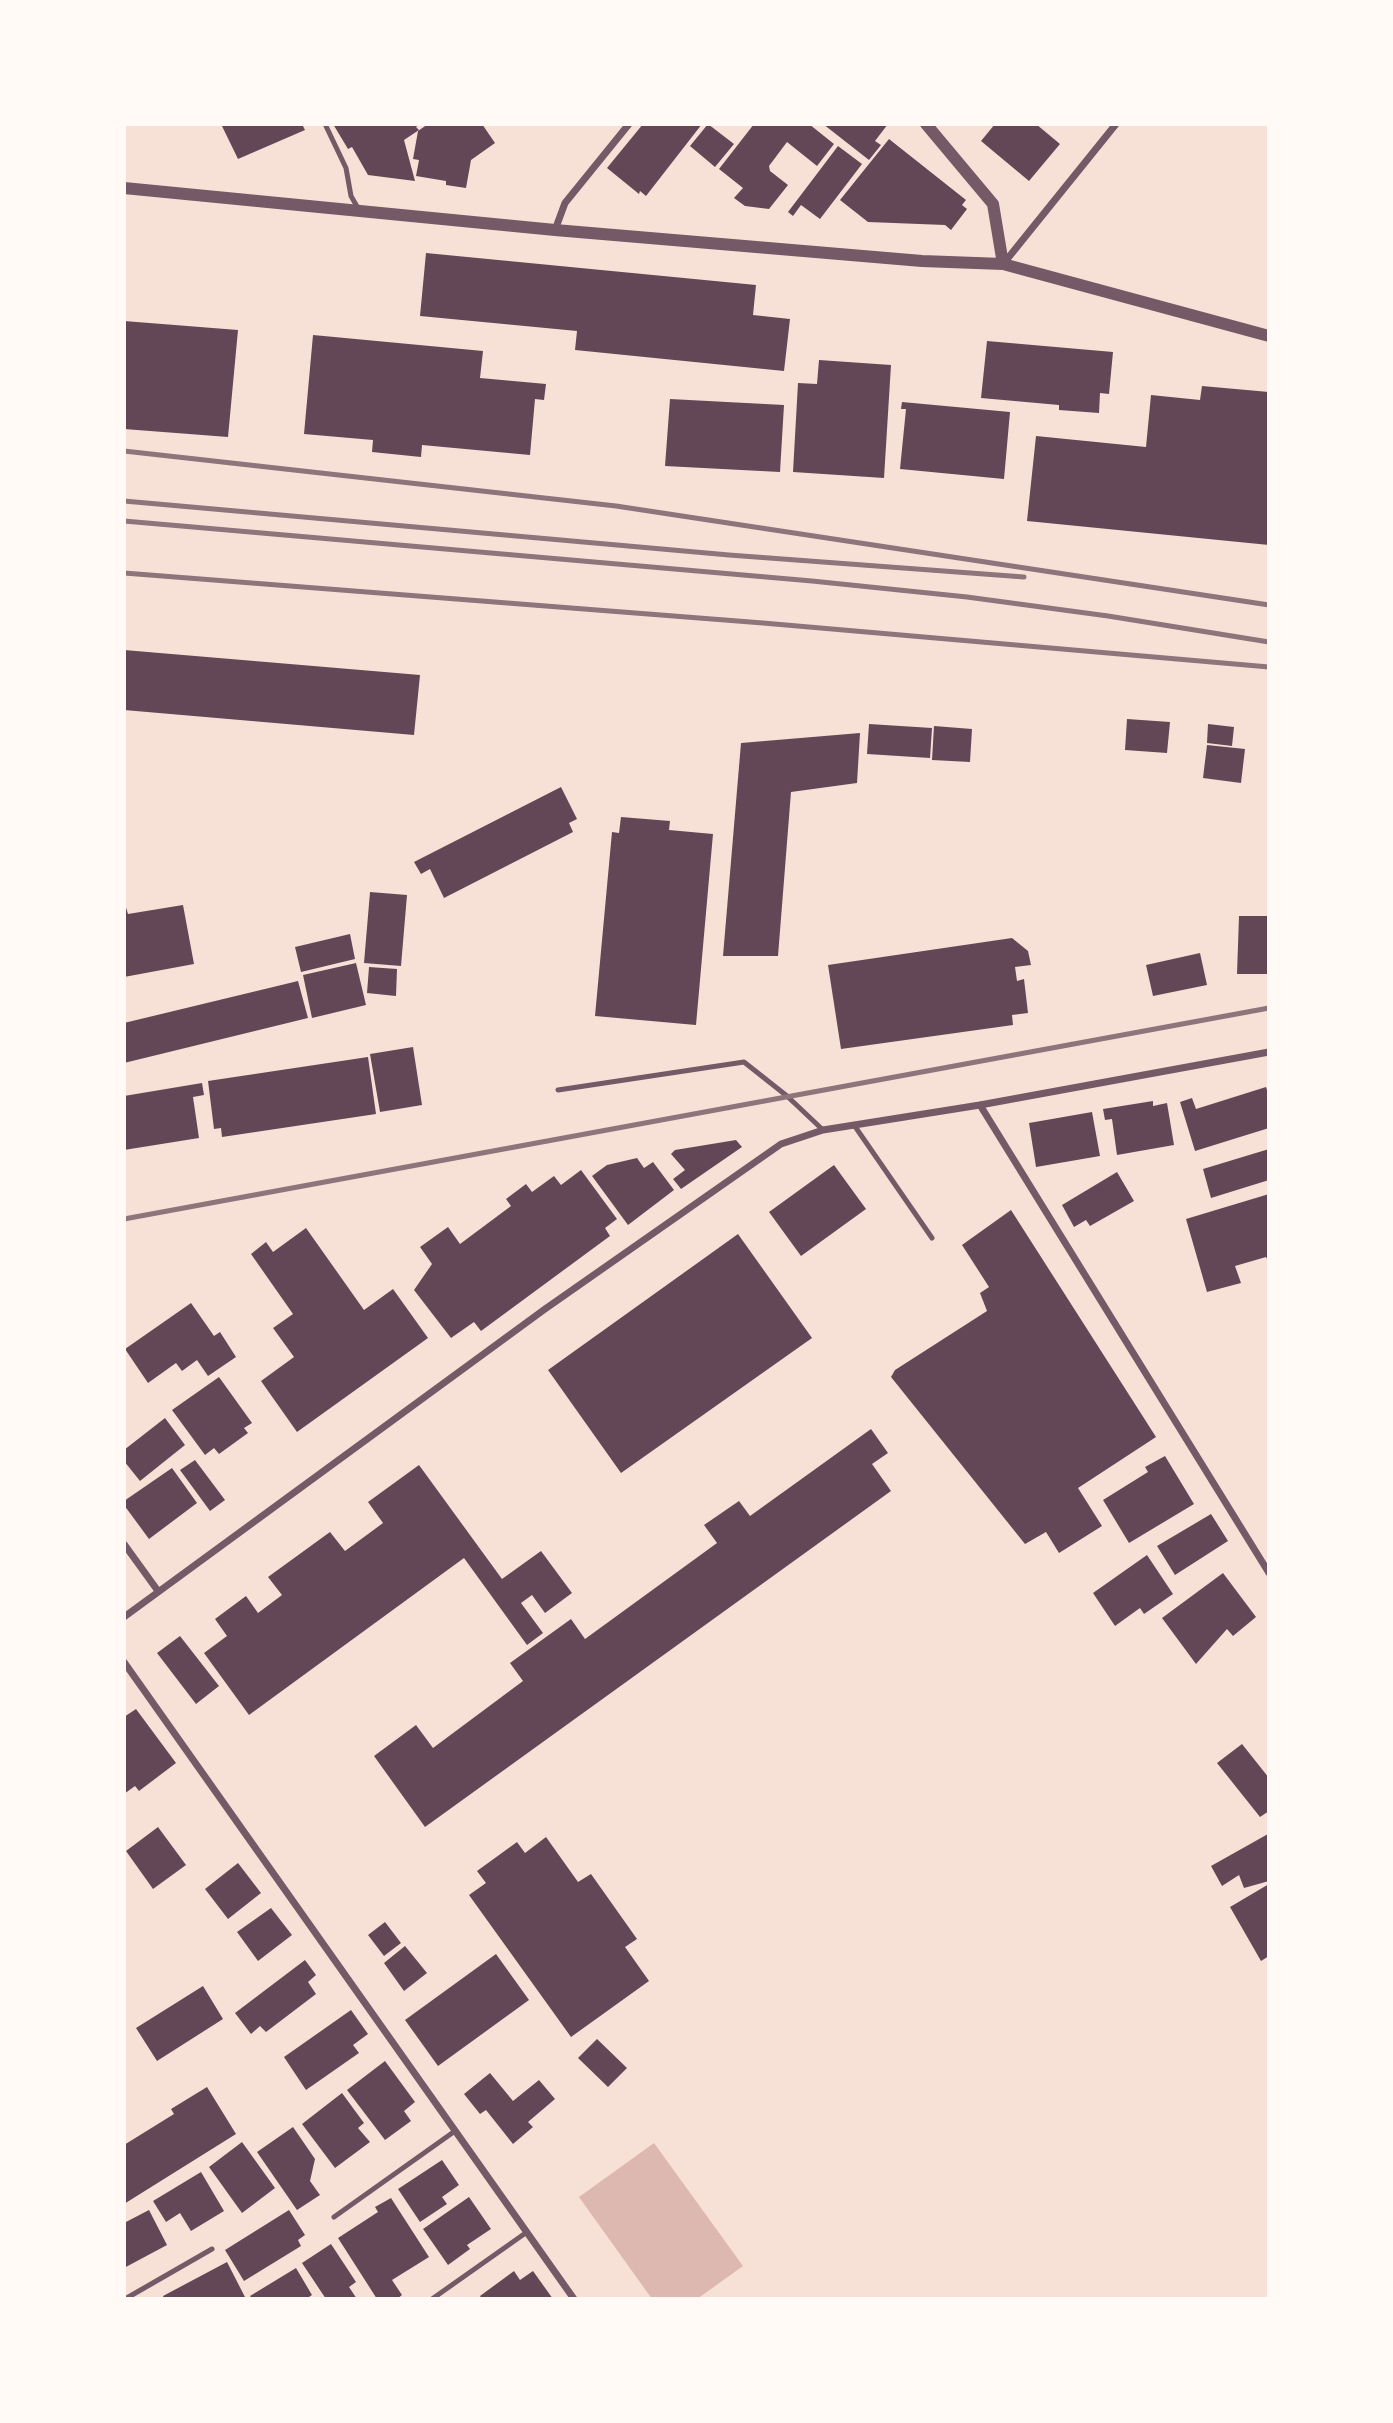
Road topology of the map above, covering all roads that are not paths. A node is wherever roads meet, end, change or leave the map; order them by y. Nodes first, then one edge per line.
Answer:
1 (325, 124) edge
2 (629, 124) edge
3 (926, 124) edge
4 (1116, 124) edge
5 (124, 188) edge
6 (359, 210) junction
7 (555, 230) junction
8 (1003, 264) junction
9 (1269, 336) edge
10 (1269, 1052) edge
11 (558, 1090) dead end
12 (980, 1105) junction
13 (854, 1125) junction
14 (823, 1129) junction
15 (932, 1238) dead end
16 (124, 1544) edge
17 (1269, 1573) edge
18 (158, 1591) junction
19 (124, 1617) edge
20 (124, 1662) edge
21 (455, 2131) junction
22 (334, 2217) dead end
23 (527, 2232) junction
24 (212, 2249) dead end
25 (125, 2299) edge
26 (432, 2299) edge
27 (574, 2299) edge

1 - 6 lane
2 - 7 street
3 - 8 street
4 - 8 street
5 - 6 street
6 - 7 street
7 - 8 street
8 - 9 street
10 - 12 street
11 - 14 lane
12 - 13 street
12 - 17 street
13 - 14 street
13 - 15 lane
14 - 18 street
16 - 18 street
18 - 19 street
20 - 21 street
21 - 22 lane
21 - 23 street
23 - 26 lane
23 - 27 street
24 - 25 lane

